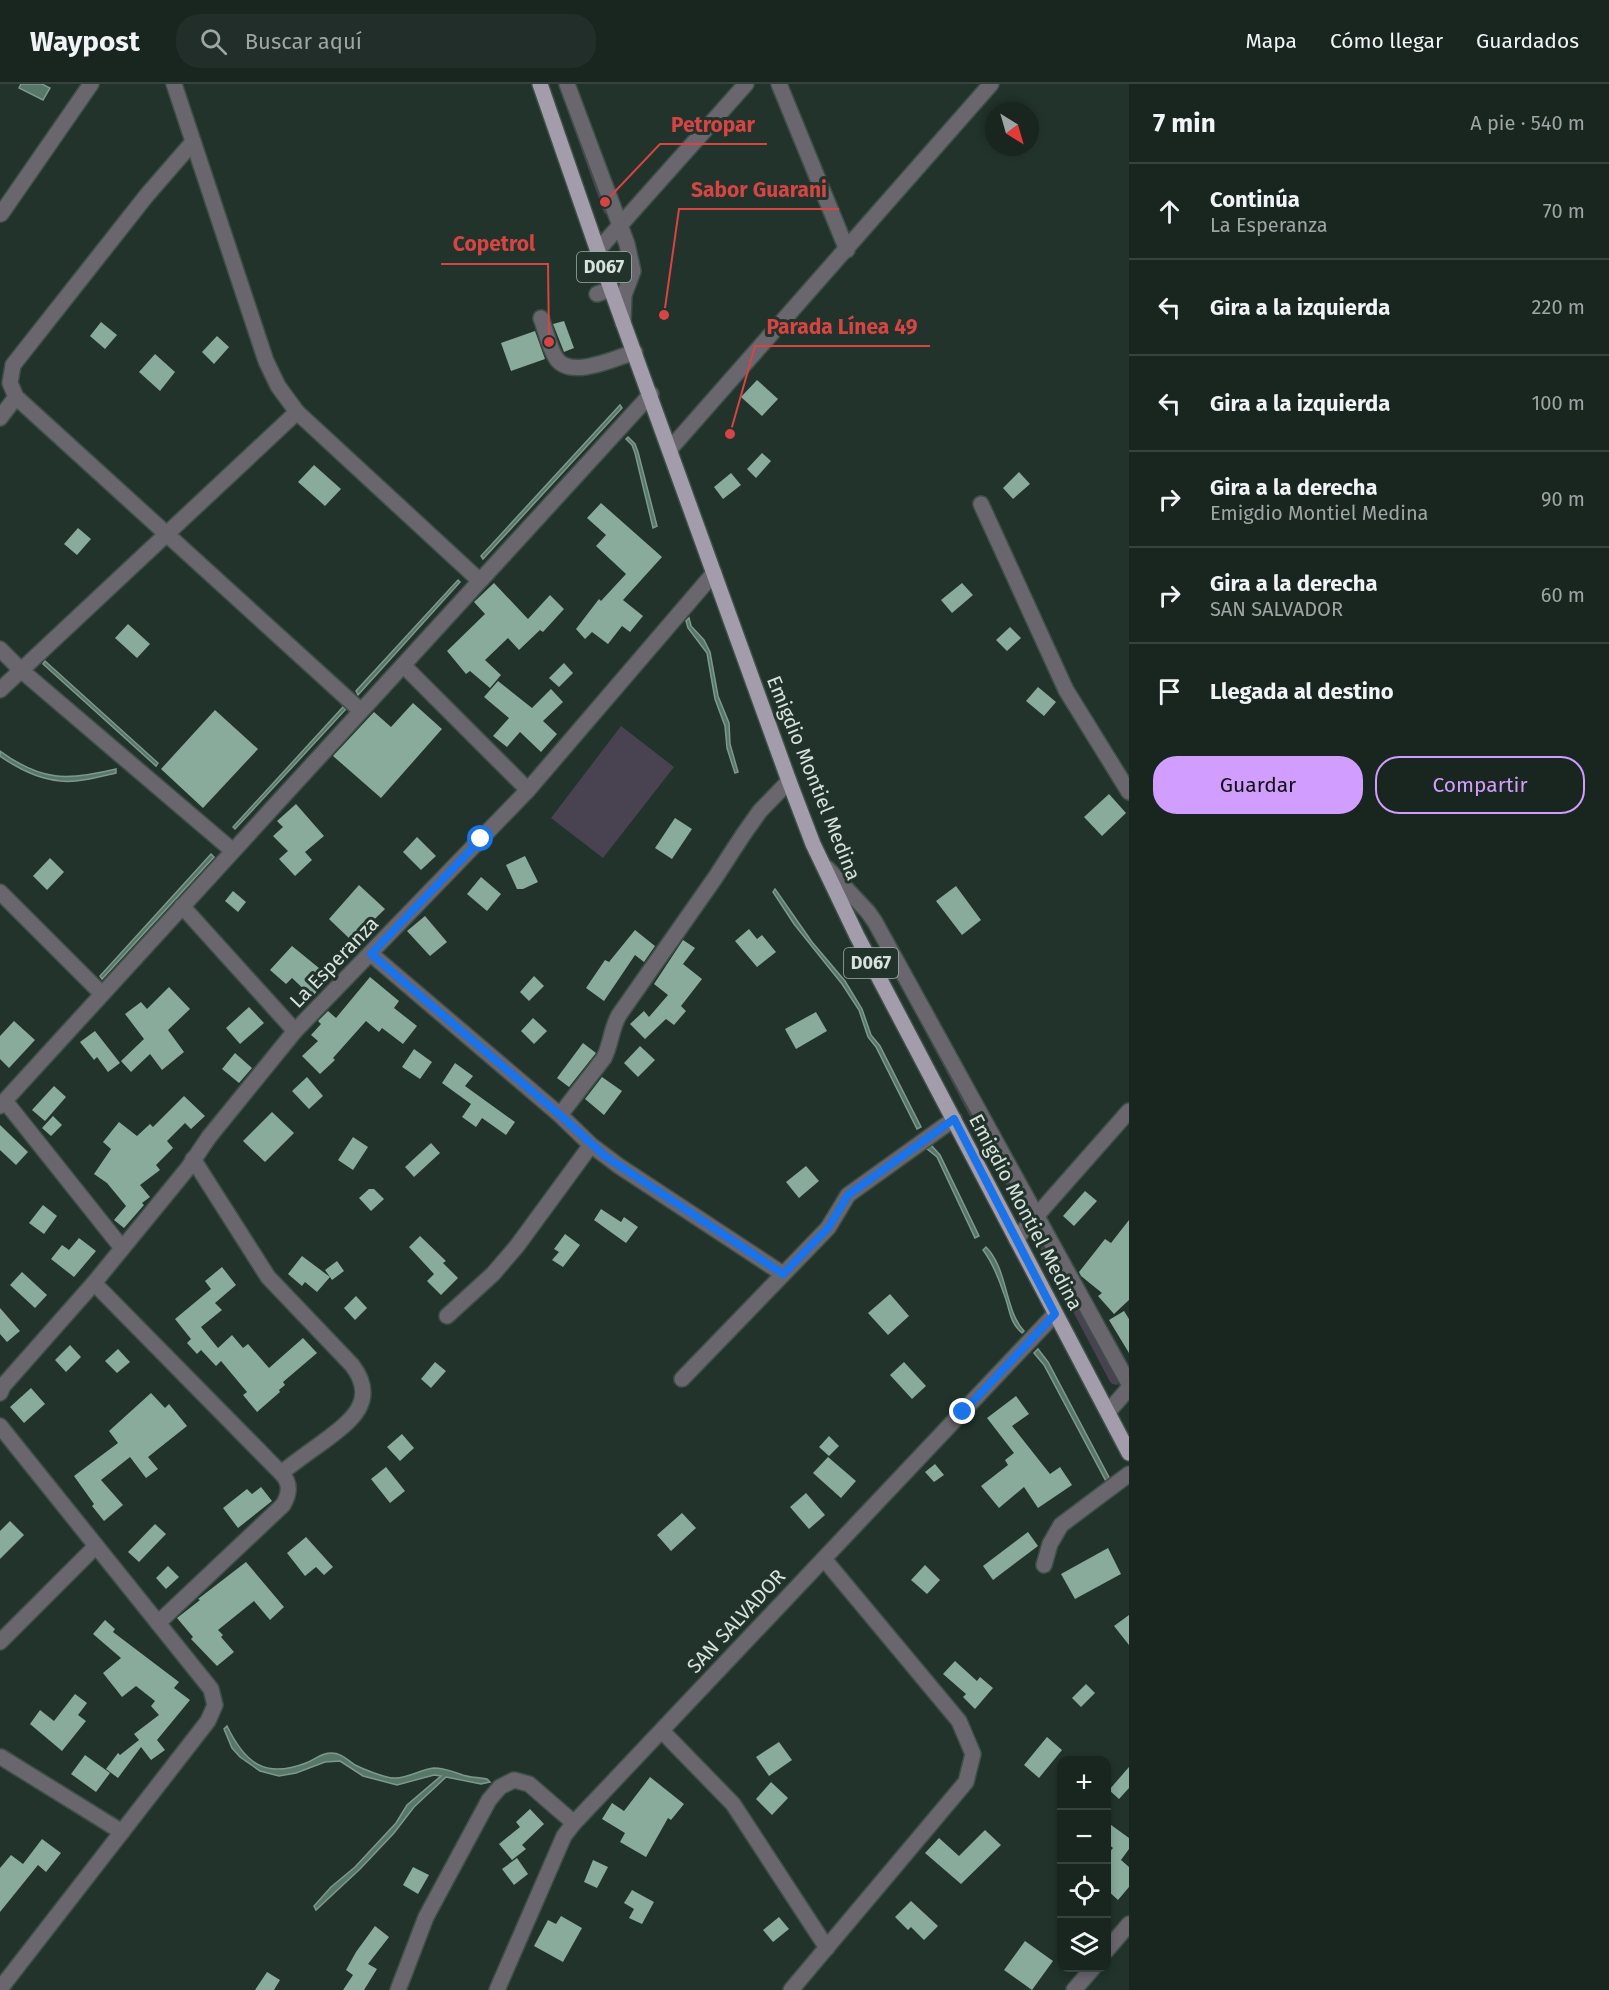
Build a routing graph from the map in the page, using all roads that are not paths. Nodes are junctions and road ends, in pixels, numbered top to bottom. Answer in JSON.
{"nodes":[{"id":1,"x":91,"y":84,"type":"edge"},
{"id":2,"x":174,"y":84,"type":"edge"},
{"id":3,"x":540,"y":84,"type":"edge"},
{"id":4,"x":567,"y":84,"type":"edge"},
{"id":5,"x":746,"y":84,"type":"edge"},
{"id":6,"x":779,"y":84,"type":"edge"},
{"id":7,"x":991,"y":84,"type":"edge"},
{"id":8,"x":194,"y":142,"type":"junction"},
{"id":9,"x":1,"y":214,"type":"edge"},
{"id":10,"x":620,"y":226,"type":"junction"},
{"id":11,"x":598,"y":250,"type":"junction"},
{"id":12,"x":847,"y":250,"type":"junction"},
{"id":13,"x":541,"y":318,"type":"dead end"},
{"id":14,"x":623,"y":323,"type":"junction"},
{"id":15,"x":634,"y":352,"type":"junction"},
{"id":16,"x":651,"y":394,"type":"junction"},
{"id":17,"x":16,"y":397,"type":"junction"},
{"id":18,"x":297,"y":412,"type":"junction"},
{"id":19,"x":0,"y":418,"type":"edge"},
{"id":20,"x":670,"y":449,"type":"junction"},
{"id":21,"x":981,"y":504,"type":"dead end"},
{"id":22,"x":167,"y":535,"type":"junction"},
{"id":23,"x":714,"y":573,"type":"junction"},
{"id":24,"x":480,"y":581,"type":"junction"},
{"id":25,"x":0,"y":649,"type":"edge"},
{"id":26,"x":403,"y":665,"type":"junction"},
{"id":27,"x":22,"y":670,"type":"junction"},
{"id":28,"x":0,"y":690,"type":"edge"},
{"id":29,"x":361,"y":711,"type":"junction"},
{"id":30,"x":789,"y":781,"type":"junction"},
{"id":31,"x":528,"y":790,"type":"junction"},
{"id":32,"x":1129,"y":792,"type":"edge"},
{"id":33,"x":233,"y":851,"type":"junction"},
{"id":34,"x":822,"y":864,"type":"junction"},
{"id":35,"x":0,"y":892,"type":"edge"},
{"id":36,"x":183,"y":906,"type":"junction"},
{"id":37,"x":371,"y":954,"type":"junction"},
{"id":38,"x":102,"y":994,"type":"junction"},
{"id":39,"x":295,"y":1031,"type":"junction"},
{"id":40,"x":2,"y":1103,"type":"edge"},
{"id":41,"x":1129,"y":1112,"type":"edge"},
{"id":42,"x":560,"y":1115,"type":"junction"},
{"id":43,"x":954,"y":1119,"type":"junction"},
{"id":44,"x":591,"y":1145,"type":"junction"},
{"id":45,"x":193,"y":1159,"type":"junction"},
{"id":46,"x":1037,"y":1215,"type":"junction"},
{"id":47,"x":1016,"y":1239,"type":"junction"},
{"id":48,"x":122,"y":1248,"type":"junction"},
{"id":49,"x":783,"y":1274,"type":"junction"},
{"id":50,"x":94,"y":1283,"type":"junction"},
{"id":51,"x":1055,"y":1314,"type":"junction"},
{"id":52,"x":447,"y":1316,"type":"dead end"},
{"id":53,"x":682,"y":1378,"type":"dead end"},
{"id":54,"x":1129,"y":1386,"type":"edge"},
{"id":55,"x":0,"y":1393,"type":"edge"},
{"id":56,"x":1108,"y":1412,"type":"junction"},
{"id":57,"x":0,"y":1426,"type":"edge"},
{"id":58,"x":1129,"y":1453,"type":"edge"},
{"id":59,"x":281,"y":1473,"type":"junction"},
{"id":60,"x":1129,"y":1474,"type":"edge"},
{"id":61,"x":95,"y":1546,"type":"junction"},
{"id":62,"x":824,"y":1559,"type":"junction"},
{"id":63,"x":1044,"y":1565,"type":"dead end"},
{"id":64,"x":158,"y":1623,"type":"junction"},
{"id":65,"x":0,"y":1642,"type":"edge"},
{"id":66,"x":662,"y":1731,"type":"junction"},
{"id":67,"x":1,"y":1756,"type":"edge"},
{"id":68,"x":574,"y":1822,"type":"junction"},
{"id":69,"x":122,"y":1832,"type":"junction"},
{"id":70,"x":1129,"y":1924,"type":"edge"},
{"id":71,"x":1111,"y":1946,"type":"edge"},
{"id":72,"x":827,"y":1948,"type":"junction"},
{"id":73,"x":5,"y":1972,"type":"edge"},
{"id":74,"x":1090,"y":1972,"type":"edge"},
{"id":75,"x":0,"y":1989,"type":"edge"},
{"id":76,"x":398,"y":1990,"type":"edge"},
{"id":77,"x":497,"y":1990,"type":"edge"},
{"id":78,"x":791,"y":1990,"type":"edge"},
{"id":79,"x":1074,"y":1990,"type":"edge"}],
"edges":[{"from":1,"to":9,"type":"street"},
{"from":2,"to":8,"type":"street"},
{"from":3,"to":11,"type":"main road","name":"Emigdio Montiel Medina","number":"D067"},
{"from":4,"to":10,"type":"street"},
{"from":5,"to":10,"type":"street"},
{"from":6,"to":12,"type":"street"},
{"from":7,"to":12,"type":"street"},
{"from":8,"to":17,"type":"street"},
{"from":8,"to":18,"type":"street"},
{"from":10,"to":11,"type":"street"},
{"from":10,"to":14,"type":"street"},
{"from":11,"to":14,"type":"main road","name":"Emigdio Montiel Medina","number":"D067"},
{"from":12,"to":20,"type":"street"},
{"from":13,"to":15,"type":"street"},
{"from":14,"to":15,"type":"main road","name":"Emigdio Montiel Medina","number":"D067"},
{"from":15,"to":16,"type":"main road","name":"Emigdio Montiel Medina","number":"D067"},
{"from":16,"to":20,"type":"main road","name":"Emigdio Montiel Medina","number":"D067"},
{"from":16,"to":24,"type":"street"},
{"from":17,"to":19,"type":"street"},
{"from":17,"to":22,"type":"street"},
{"from":18,"to":22,"type":"street"},
{"from":18,"to":24,"type":"street"},
{"from":20,"to":23,"type":"main road","name":"Emigdio Montiel Medina","number":"D067"},
{"from":21,"to":32,"type":"street"},
{"from":22,"to":27,"type":"street"},
{"from":22,"to":29,"type":"street"},
{"from":23,"to":30,"type":"main road","name":"Emigdio Montiel Medina","number":"D067"},
{"from":23,"to":31,"type":"street","name":"La Esperanza"},
{"from":24,"to":26,"type":"street"},
{"from":25,"to":27,"type":"street"},
{"from":26,"to":29,"type":"street"},
{"from":26,"to":31,"type":"street"},
{"from":27,"to":28,"type":"street"},
{"from":27,"to":33,"type":"street"},
{"from":29,"to":33,"type":"street"},
{"from":30,"to":34,"type":"main road","name":"Emigdio Montiel Medina","number":"D067"},
{"from":30,"to":42,"type":"street"},
{"from":31,"to":37,"type":"street","name":"La Esperanza"},
{"from":33,"to":36,"type":"street"},
{"from":34,"to":43,"type":"main road","name":"Emigdio Montiel Medina","number":"D067"},
{"from":34,"to":46,"type":"street"},
{"from":35,"to":38,"type":"street"},
{"from":36,"to":38,"type":"street"},
{"from":36,"to":39,"type":"street"},
{"from":37,"to":39,"type":"street","name":"La Esperanza"},
{"from":37,"to":42,"type":"street"},
{"from":38,"to":40,"type":"street"},
{"from":39,"to":45,"type":"street","name":"La Esperanza"},
{"from":40,"to":48,"type":"street"},
{"from":41,"to":46,"type":"street"},
{"from":42,"to":44,"type":"street"},
{"from":43,"to":47,"type":"main road","name":"Emigdio Montiel Medina","number":"D067"},
{"from":43,"to":49,"type":"street"},
{"from":44,"to":49,"type":"street"},
{"from":44,"to":52,"type":"street"},
{"from":45,"to":48,"type":"street","name":"La Esperanza"},
{"from":45,"to":59,"type":"street"},
{"from":46,"to":47,"type":"street"},
{"from":46,"to":54,"type":"street"},
{"from":47,"to":51,"type":"main road","name":"Emigdio Montiel Medina","number":"D067"},
{"from":48,"to":50,"type":"street","name":"La Esperanza"},
{"from":49,"to":53,"type":"street"},
{"from":50,"to":55,"type":"street","name":"La Esperanza"},
{"from":50,"to":59,"type":"street"},
{"from":51,"to":56,"type":"main road","name":"Emigdio Montiel Medina","number":"D067"},
{"from":51,"to":62,"type":"street","name":"SAN SALVADOR"},
{"from":54,"to":56,"type":"street"},
{"from":56,"to":58,"type":"main road","name":"Emigdio Montiel Medina","number":"D067"},
{"from":57,"to":61,"type":"street"},
{"from":59,"to":64,"type":"street"},
{"from":60,"to":63,"type":"street"},
{"from":61,"to":64,"type":"street"},
{"from":61,"to":65,"type":"street"},
{"from":62,"to":66,"type":"street","name":"SAN SALVADOR"},
{"from":62,"to":72,"type":"street"},
{"from":64,"to":69,"type":"street"},
{"from":66,"to":68,"type":"street","name":"SAN SALVADOR"},
{"from":66,"to":72,"type":"street"},
{"from":67,"to":69,"type":"street"},
{"from":68,"to":76,"type":"street"},
{"from":68,"to":77,"type":"street","name":"SAN SALVADOR"},
{"from":69,"to":73,"type":"street"},
{"from":70,"to":71,"type":"street"},
{"from":72,"to":78,"type":"street"},
{"from":73,"to":75,"type":"street"},
{"from":74,"to":79,"type":"street"}]}
